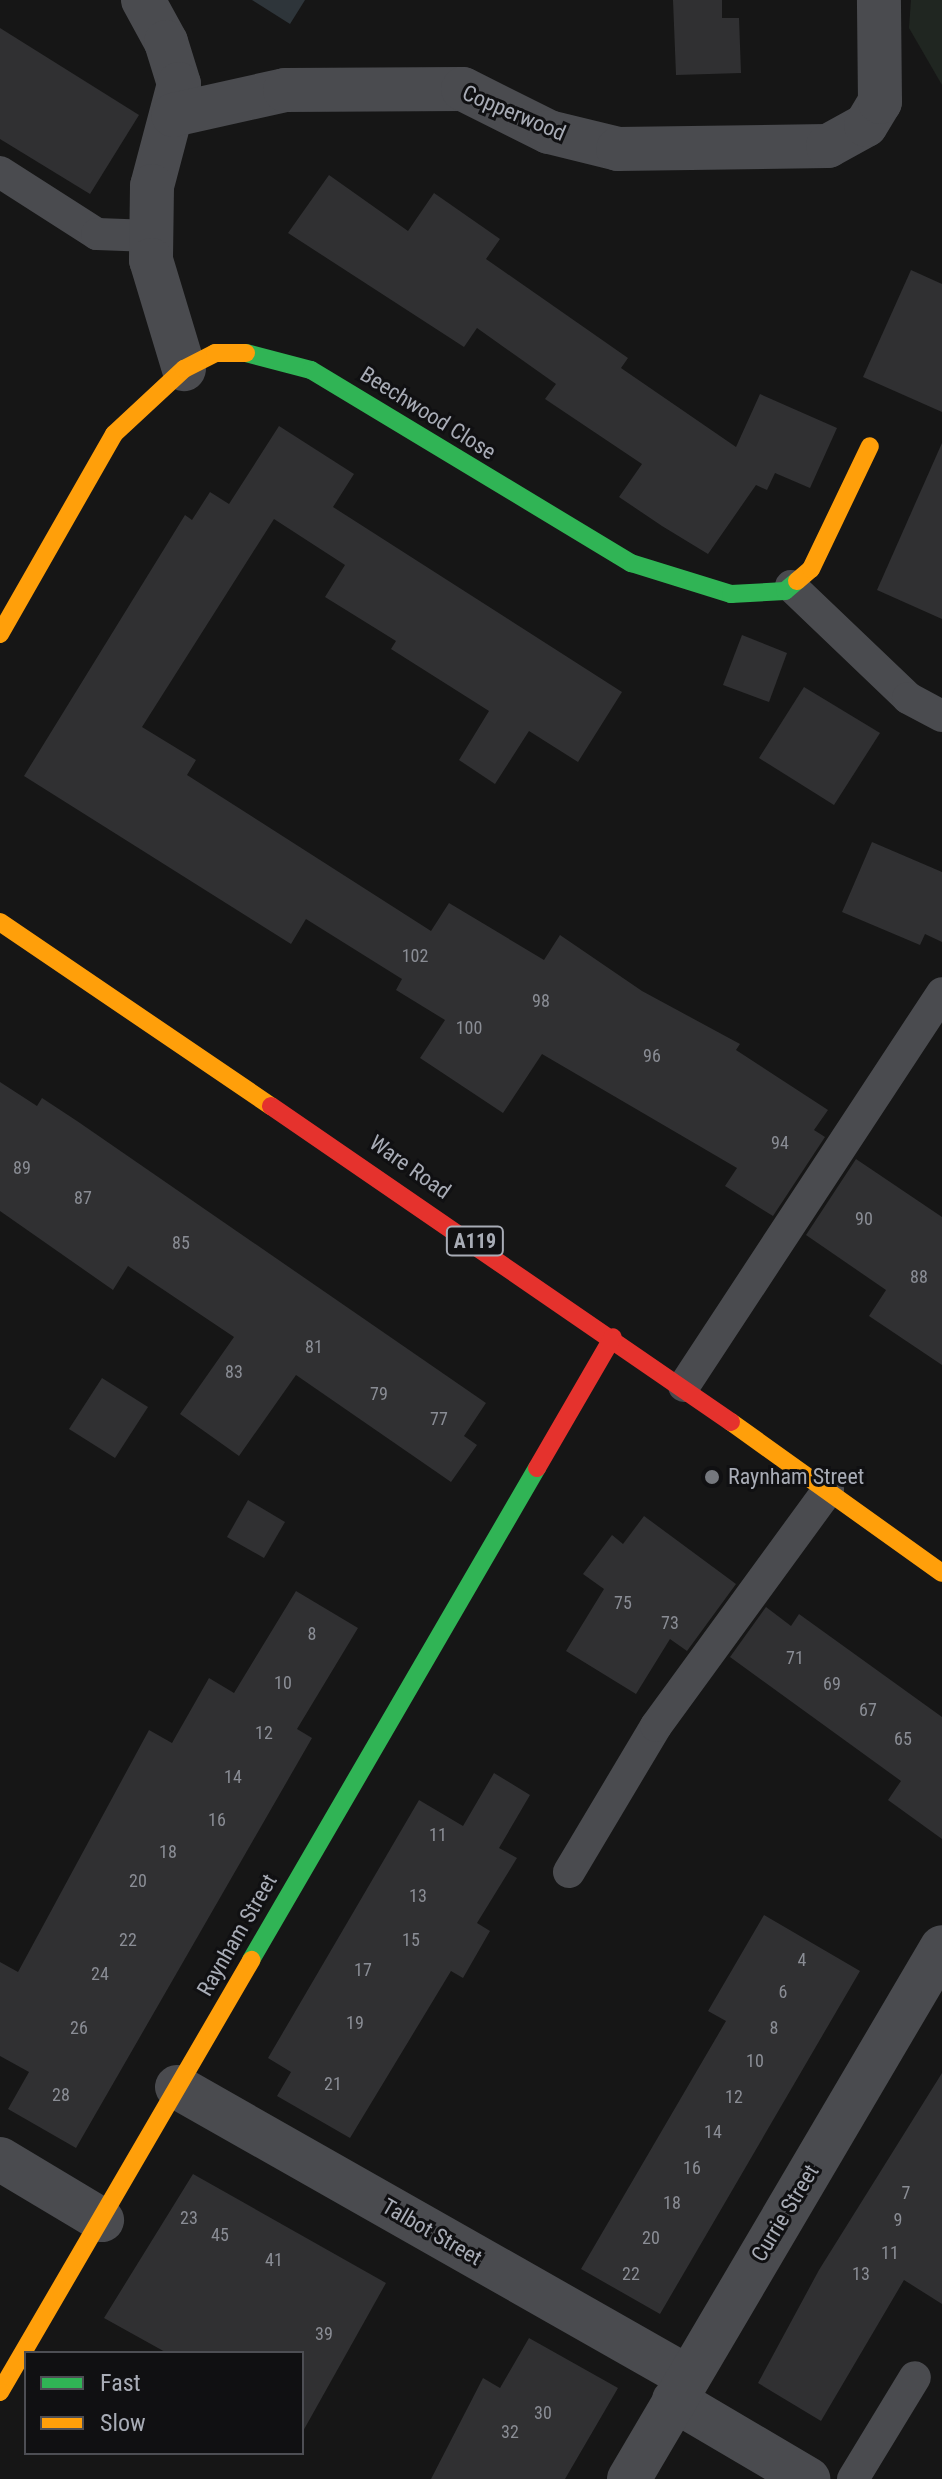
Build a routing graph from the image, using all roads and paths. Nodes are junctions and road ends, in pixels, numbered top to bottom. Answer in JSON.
{"nodes":[{"id":1,"x":143,"y":0,"type":"edge"},
{"id":2,"x":879,"y":0,"type":"edge"},
{"id":3,"x":173,"y":115,"type":"junction"},
{"id":4,"x":0,"y":172,"type":"edge"},
{"id":5,"x":151,"y":236,"type":"junction"},
{"id":6,"x":184,"y":369,"type":"junction"},
{"id":7,"x":870,"y":446,"type":"dead end"},
{"id":8,"x":791,"y":586,"type":"junction"},
{"id":9,"x":0,"y":634,"type":"edge"},
{"id":10,"x":942,"y":716,"type":"edge"},
{"id":11,"x":0,"y":922,"type":"edge"},
{"id":12,"x":942,"y":993,"type":"edge"},
{"id":13,"x":613,"y":1337,"type":"junction"},
{"id":14,"x":684,"y":1386,"type":"junction"},
{"id":15,"x":828,"y":1490,"type":"junction"},
{"id":16,"x":942,"y":1573,"type":"edge"},
{"id":17,"x":569,"y":1872,"type":"dead end"},
{"id":18,"x":942,"y":1947,"type":"edge"},
{"id":19,"x":177,"y":2087,"type":"junction"},
{"id":20,"x":0,"y":2159,"type":"edge"},
{"id":21,"x":102,"y":2220,"type":"junction"},
{"id":22,"x":24,"y":2351,"type":"edge"},
{"id":23,"x":24,"y":2352,"type":"edge"},
{"id":24,"x":915,"y":2377,"type":"dead end"},
{"id":25,"x":681,"y":2388,"type":"junction"},
{"id":26,"x":0,"y":2392,"type":"edge"},
{"id":27,"x":629,"y":2479,"type":"edge"},
{"id":28,"x":808,"y":2479,"type":"edge"},
{"id":29,"x":853,"y":2479,"type":"edge"}],
"edges":[{"from":1,"to":3,"type":"street"},
{"from":2,"to":3,"type":"street","name":"Copperwood"},
{"from":3,"to":5,"type":"street"},
{"from":4,"to":5,"type":"lane"},
{"from":5,"to":6,"type":"street"},
{"from":6,"to":8,"type":"street","name":"Beechwood Close"},
{"from":6,"to":9,"type":"street","name":"Beechwood Close"},
{"from":7,"to":8,"type":"street"},
{"from":8,"to":10,"type":"lane"},
{"from":11,"to":13,"type":"street","name":"Ware Road","number":"A119"},
{"from":12,"to":14,"type":"lane"},
{"from":13,"to":14,"type":"street","name":"Ware Road","number":"A119"},
{"from":13,"to":19,"type":"street","name":"Raynham Street"},
{"from":14,"to":15,"type":"street","name":"Ware Road","number":"A119"},
{"from":15,"to":16,"type":"street","name":"Ware Road","number":"A119"},
{"from":15,"to":17,"type":"lane"},
{"from":18,"to":25,"type":"street","name":"Currie Street"},
{"from":19,"to":21,"type":"street","name":"Raynham Street"},
{"from":19,"to":25,"type":"street","name":"Talbot Street"},
{"from":20,"to":21,"type":"street"},
{"from":21,"to":22,"type":"street","name":"Raynham Street"},
{"from":23,"to":26,"type":"street","name":"Raynham Street"},
{"from":24,"to":29,"type":"lane"},
{"from":25,"to":27,"type":"street","name":"Currie Street"},
{"from":25,"to":28,"type":"street","name":"Talbot Street"}]}
